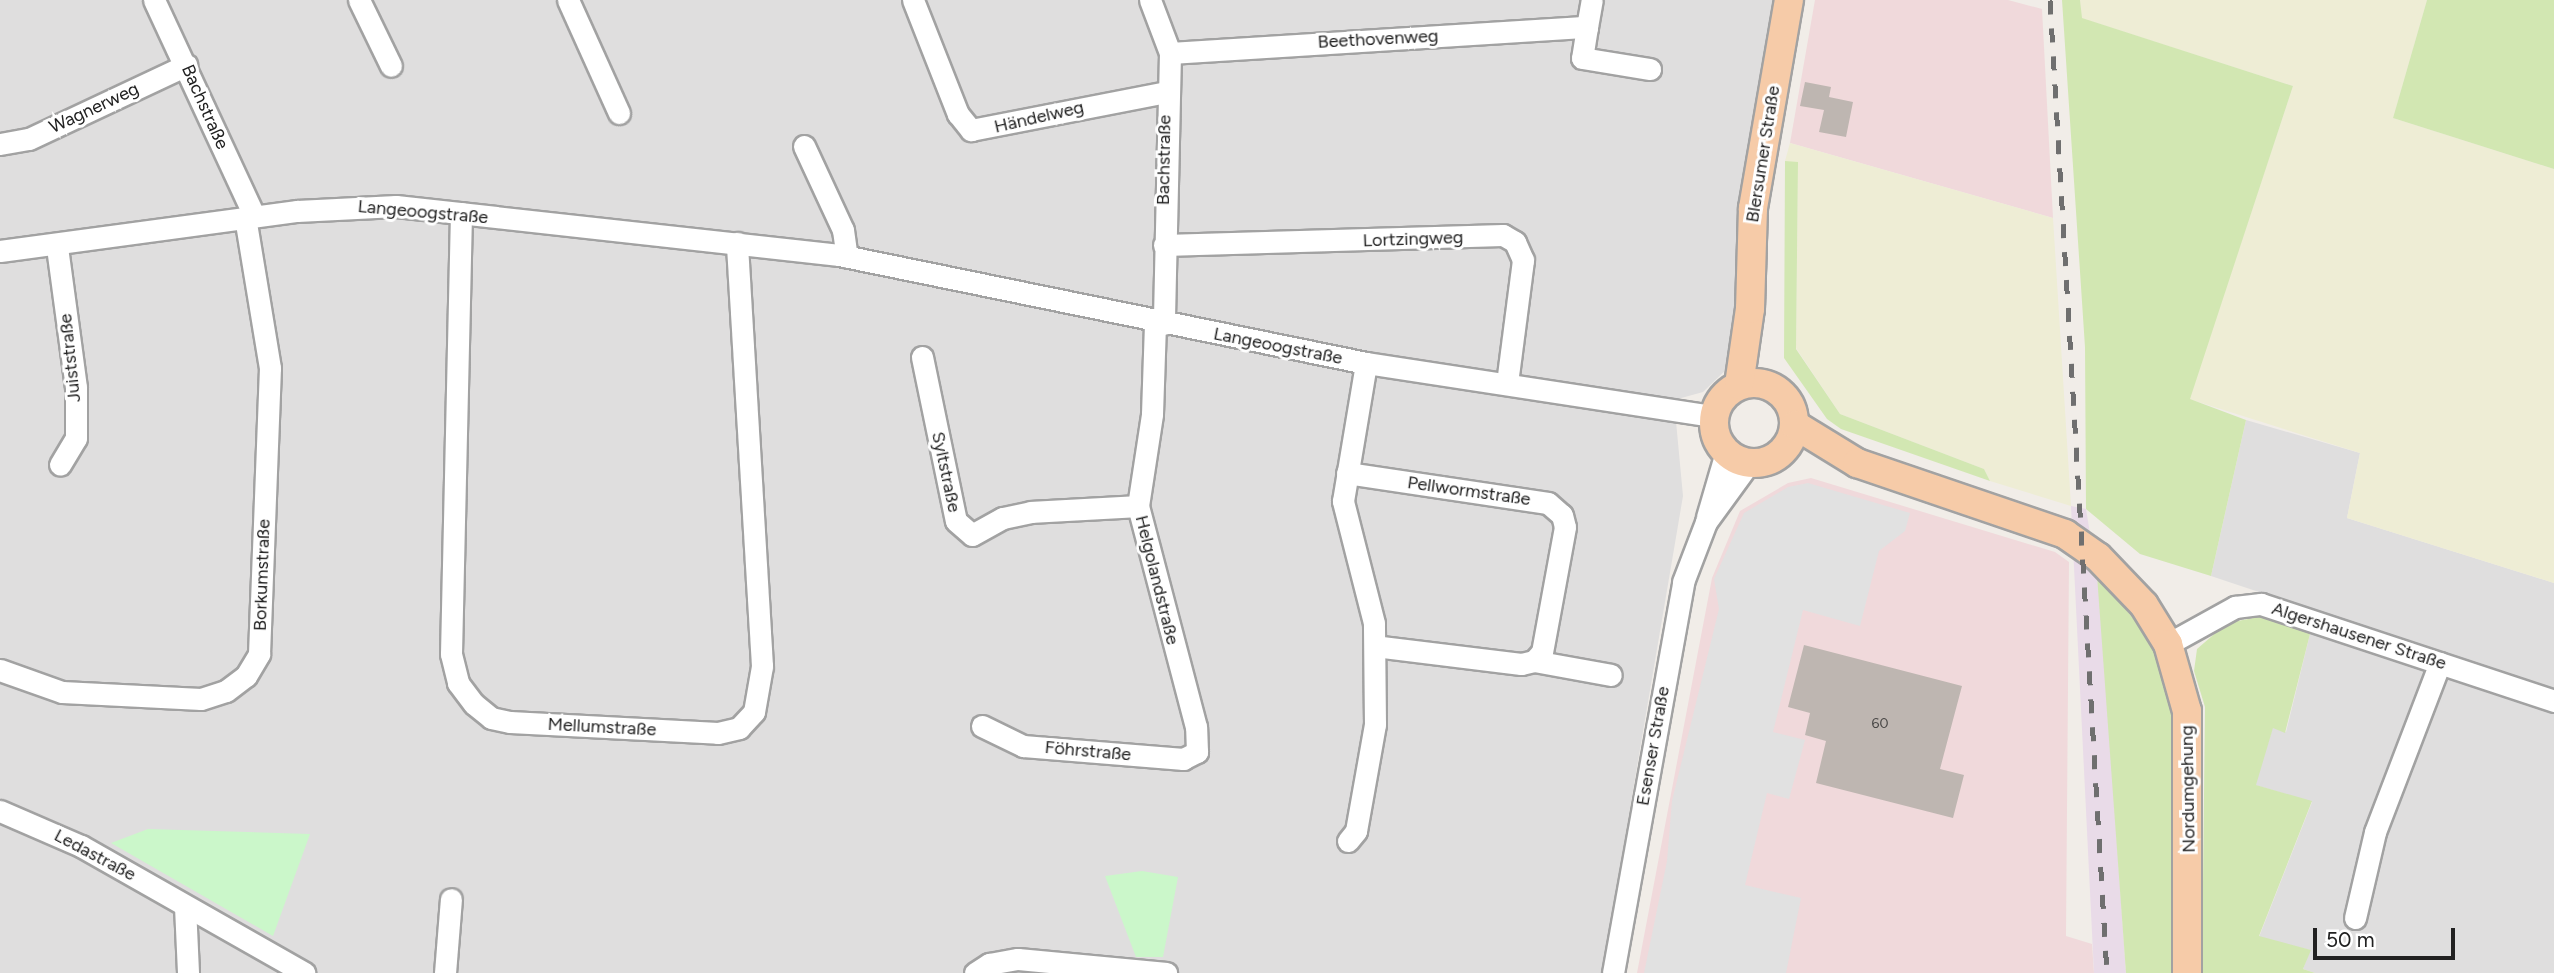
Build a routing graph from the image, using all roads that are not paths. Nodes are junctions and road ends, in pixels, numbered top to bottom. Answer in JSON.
{"nodes":[{"id":1,"x":155,"y":0,"type":"edge"},
{"id":2,"x":359,"y":0,"type":"edge"},
{"id":3,"x":568,"y":0,"type":"edge"},
{"id":4,"x":913,"y":0,"type":"edge"},
{"id":5,"x":1150,"y":0,"type":"edge"},
{"id":6,"x":1592,"y":0,"type":"edge"},
{"id":7,"x":1789,"y":0,"type":"edge"},
{"id":8,"x":1587,"y":27,"type":"junction"},
{"id":9,"x":1170,"y":52,"type":"junction"},
{"id":10,"x":186,"y":65,"type":"junction"},
{"id":11,"x":391,"y":66,"type":"dead end"},
{"id":12,"x":1650,"y":69,"type":"dead end"},
{"id":13,"x":1166,"y":92,"type":"junction"},
{"id":14,"x":619,"y":113,"type":"dead end"},
{"id":15,"x":0,"y":144,"type":"edge"},
{"id":16,"x":804,"y":146,"type":"dead end"},
{"id":17,"x":461,"y":214,"type":"junction"},
{"id":18,"x":250,"y":216,"type":"junction"},
{"id":19,"x":737,"y":243,"type":"junction"},
{"id":20,"x":1164,"y":244,"type":"junction"},
{"id":21,"x":57,"y":247,"type":"junction"},
{"id":22,"x":0,"y":251,"type":"edge"},
{"id":23,"x":846,"y":257,"type":"junction"},
{"id":24,"x":1160,"y":323,"type":"junction"},
{"id":25,"x":922,"y":357,"type":"dead end"},
{"id":26,"x":1366,"y":363,"type":"junction"},
{"id":27,"x":1507,"y":383,"type":"junction"},
{"id":28,"x":1753,"y":384,"type":"junction"},
{"id":29,"x":1714,"y":416,"type":"junction"},
{"id":30,"x":1790,"y":437,"type":"junction"},
{"id":31,"x":1737,"y":458,"type":"junction"},
{"id":32,"x":60,"y":465,"type":"dead end"},
{"id":33,"x":1347,"y":473,"type":"junction"},
{"id":34,"x":1139,"y":506,"type":"junction"},
{"id":35,"x":2168,"y":644,"type":"junction"},
{"id":36,"x":1375,"y":646,"type":"junction"},
{"id":37,"x":1534,"y":661,"type":"junction"},
{"id":38,"x":2440,"y":663,"type":"junction"},
{"id":39,"x":0,"y":670,"type":"edge"},
{"id":40,"x":1611,"y":675,"type":"dead end"},
{"id":41,"x":2554,"y":701,"type":"edge"},
{"id":42,"x":982,"y":726,"type":"dead end"},
{"id":43,"x":1197,"y":752,"type":"joint"},
{"id":44,"x":1,"y":813,"type":"edge"},
{"id":45,"x":1348,"y":841,"type":"dead end"},
{"id":46,"x":452,"y":899,"type":"dead end"},
{"id":47,"x":185,"y":906,"type":"junction"},
{"id":48,"x":2355,"y":918,"type":"dead end"},
{"id":49,"x":1166,"y":972,"type":"edge"},
{"id":50,"x":188,"y":973,"type":"edge"},
{"id":51,"x":304,"y":973,"type":"edge"},
{"id":52,"x":444,"y":973,"type":"edge"},
{"id":53,"x":975,"y":973,"type":"edge"},
{"id":54,"x":1613,"y":973,"type":"edge"},
{"id":55,"x":2187,"y":973,"type":"edge"}],
"edges":[{"from":1,"to":10,"type":"street","name":"Bachstraße"},
{"from":2,"to":11,"type":"street"},
{"from":3,"to":14,"type":"street"},
{"from":4,"to":13,"type":"street","name":"Händelweg"},
{"from":5,"to":9,"type":"street","name":"Bachstraße"},
{"from":6,"to":8,"type":"street"},
{"from":7,"to":28,"type":"main road","name":"Blersumer Straße"},
{"from":8,"to":9,"type":"street","name":"Beethovenweg"},
{"from":8,"to":12,"type":"street"},
{"from":9,"to":13,"type":"street","name":"Bachstraße"},
{"from":10,"to":15,"type":"street","name":"Wagnerweg"},
{"from":10,"to":18,"type":"street","name":"Bachstraße"},
{"from":13,"to":20,"type":"street","name":"Bachstraße"},
{"from":16,"to":23,"type":"street"},
{"from":17,"to":18,"type":"street","name":"Langeoogstraße"},
{"from":17,"to":19,"type":"street","name":"Langeoogstraße"},
{"from":17,"to":19,"type":"street","name":"Mellumstraße"},
{"from":18,"to":21,"type":"street","name":"Langeoogstraße"},
{"from":18,"to":39,"type":"street","name":"Borkumstraße"},
{"from":19,"to":23,"type":"street","name":"Langeoogstraße"},
{"from":20,"to":24,"type":"street","name":"Bachstraße"},
{"from":20,"to":27,"type":"street","name":"Lortzingweg"},
{"from":21,"to":22,"type":"street","name":"Langeoogstraße"},
{"from":21,"to":32,"type":"street","name":"Juiststraße"},
{"from":23,"to":24,"type":"street","name":"Langeoogstraße"},
{"from":24,"to":26,"type":"street","name":"Langeoogstraße"},
{"from":24,"to":34,"type":"street","name":"Helgolandstraße"},
{"from":25,"to":34,"type":"street","name":"Syltstraße"},
{"from":26,"to":27,"type":"street","name":"Langeoogstraße"},
{"from":26,"to":33,"type":"street"},
{"from":27,"to":29,"type":"street","name":"Langeoogstraße"},
{"from":28,"to":29,"type":"main road"},
{"from":28,"to":30,"type":"main road"},
{"from":29,"to":31,"type":"main road"},
{"from":30,"to":31,"type":"main road"},
{"from":30,"to":35,"type":"main road","name":"Nordumgehung"},
{"from":31,"to":54,"type":"street","name":"Esenser Straße"},
{"from":33,"to":36,"type":"street"},
{"from":33,"to":37,"type":"street","name":"Pellwormstraße"},
{"from":34,"to":43,"type":"street","name":"Helgolandstraße"},
{"from":35,"to":38,"type":"street","name":"Algershausener Straße"},
{"from":35,"to":55,"type":"main road","name":"Nordumgehung"},
{"from":36,"to":37,"type":"street"},
{"from":36,"to":45,"type":"street"},
{"from":37,"to":40,"type":"street"},
{"from":38,"to":41,"type":"street","name":"Algershausener Straße"},
{"from":38,"to":48,"type":"street"},
{"from":42,"to":43,"type":"street","name":"Föhrstraße"},
{"from":44,"to":47,"type":"street","name":"Ledastraße"},
{"from":46,"to":52,"type":"street"},
{"from":47,"to":50,"type":"street"},
{"from":47,"to":51,"type":"street","name":"Ledastraße"},
{"from":49,"to":53,"type":"street"}]}
